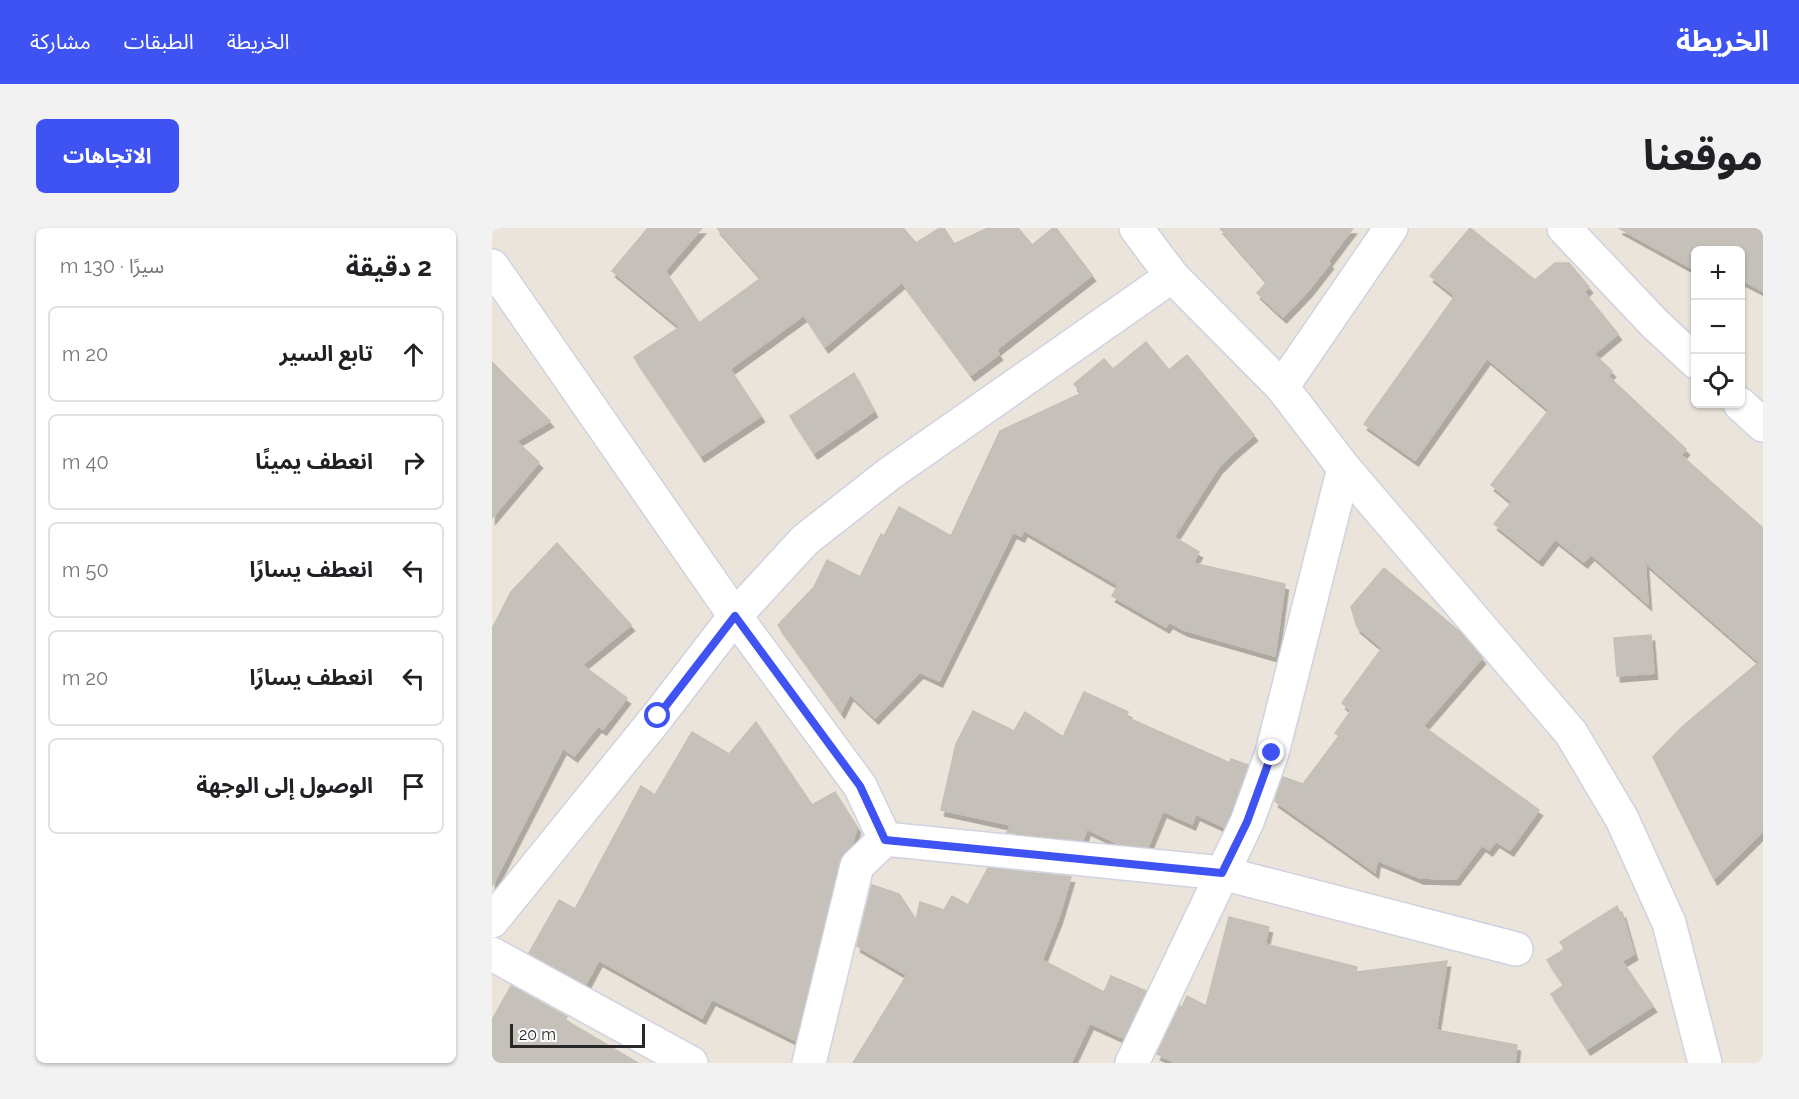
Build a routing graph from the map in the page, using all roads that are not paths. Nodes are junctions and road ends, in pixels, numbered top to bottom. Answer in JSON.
{"nodes":[{"id":1,"x":1136,"y":228,"type":"edge"},
{"id":2,"x":1391,"y":228,"type":"edge"},
{"id":3,"x":1564,"y":228,"type":"edge"},
{"id":4,"x":492,"y":266,"type":"edge"},
{"id":5,"x":1172,"y":276,"type":"junction"},
{"id":6,"x":1691,"y":358,"type":"edge"},
{"id":7,"x":1282,"y":387,"type":"junction"},
{"id":8,"x":1744,"y":408,"type":"edge"},
{"id":9,"x":1763,"y":425,"type":"edge"},
{"id":10,"x":1344,"y":468,"type":"junction"},
{"id":11,"x":735,"y":616,"type":"junction"},
{"id":12,"x":885,"y":840,"type":"junction"},
{"id":13,"x":1222,"y":873,"type":"junction"},
{"id":14,"x":492,"y":921,"type":"edge"},
{"id":15,"x":1516,"y":949,"type":"dead end"},
{"id":16,"x":492,"y":954,"type":"edge"},
{"id":17,"x":691,"y":1063,"type":"edge"},
{"id":18,"x":809,"y":1063,"type":"edge"},
{"id":19,"x":1132,"y":1063,"type":"edge"},
{"id":20,"x":1705,"y":1063,"type":"edge"}],
"edges":[{"from":1,"to":5,"type":"street"},
{"from":2,"to":7,"type":"street"},
{"from":3,"to":6,"type":"street"},
{"from":4,"to":11,"type":"street"},
{"from":5,"to":7,"type":"street"},
{"from":5,"to":11,"type":"street"},
{"from":7,"to":10,"type":"street"},
{"from":8,"to":9,"type":"street"},
{"from":10,"to":13,"type":"street"},
{"from":10,"to":20,"type":"street"},
{"from":11,"to":12,"type":"street"},
{"from":11,"to":14,"type":"street"},
{"from":12,"to":13,"type":"street"},
{"from":12,"to":18,"type":"street"},
{"from":13,"to":15,"type":"street"},
{"from":13,"to":19,"type":"street"},
{"from":16,"to":17,"type":"street"}]}
